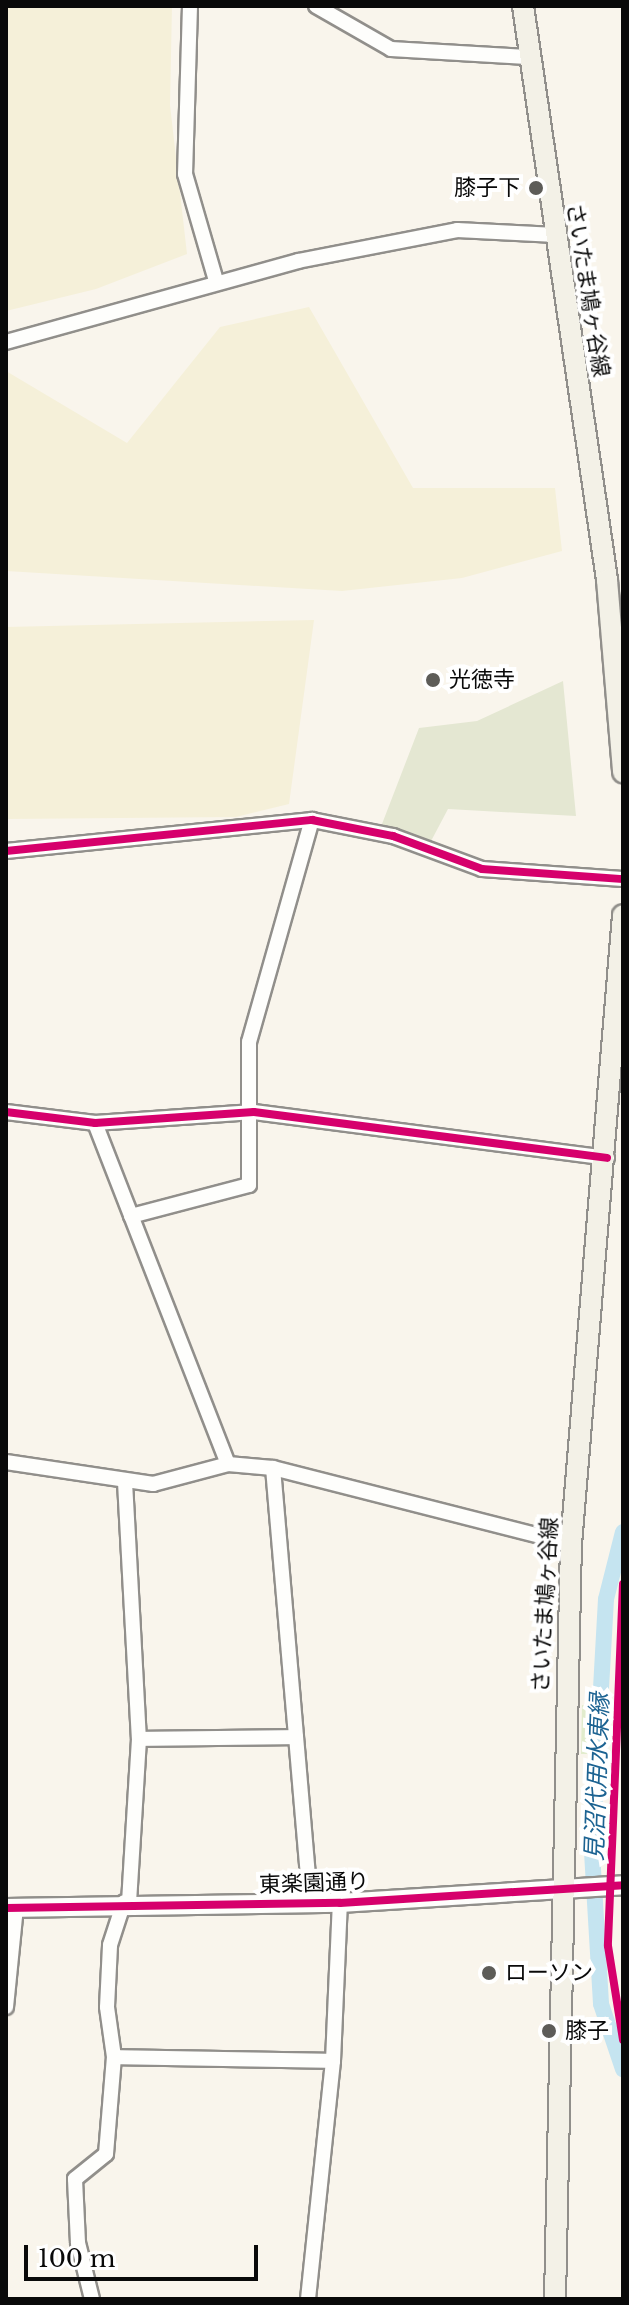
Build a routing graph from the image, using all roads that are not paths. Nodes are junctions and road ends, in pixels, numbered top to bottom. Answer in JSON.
{"nodes":[{"id":1,"x":190,"y":6,"type":"edge"},
{"id":2,"x":316,"y":6,"type":"edge"},
{"id":3,"x":523,"y":6,"type":"edge"},
{"id":4,"x":527,"y":57,"type":"junction"},
{"id":5,"x":556,"y":235,"type":"junction"},
{"id":6,"x":216,"y":281,"type":"junction"},
{"id":7,"x":6,"y":342,"type":"edge"},
{"id":8,"x":623,"y":772,"type":"edge"},
{"id":9,"x":312,"y":820,"type":"junction"},
{"id":10,"x":6,"y":851,"type":"edge"},
{"id":11,"x":623,"y":879,"type":"edge"},
{"id":12,"x":623,"y":915,"type":"edge"},
{"id":13,"x":6,"y":1112,"type":"edge"},
{"id":14,"x":254,"y":1112,"type":"junction"},
{"id":15,"x":95,"y":1123,"type":"junction"},
{"id":16,"x":607,"y":1158,"type":"junction"},
{"id":17,"x":131,"y":1216,"type":"junction"},
{"id":18,"x":6,"y":1462,"type":"edge"},
{"id":19,"x":228,"y":1464,"type":"junction"},
{"id":20,"x":273,"y":1468,"type":"junction"},
{"id":21,"x":125,"y":1482,"type":"junction"},
{"id":22,"x":571,"y":1544,"type":"junction"},
{"id":23,"x":296,"y":1737,"type":"junction"},
{"id":24,"x":139,"y":1739,"type":"junction"},
{"id":25,"x":615,"y":1885,"type":"edge"},
{"id":26,"x":567,"y":1888,"type":"junction"},
{"id":27,"x":126,"y":1902,"type":"junction"},
{"id":28,"x":340,"y":1903,"type":"junction"},
{"id":29,"x":310,"y":1904,"type":"junction"},
{"id":30,"x":11,"y":1907,"type":"edge"},
{"id":31,"x":6,"y":2007,"type":"edge"},
{"id":32,"x":114,"y":2057,"type":"junction"},
{"id":33,"x":333,"y":2061,"type":"junction"},
{"id":34,"x":92,"y":2299,"type":"edge"},
{"id":35,"x":308,"y":2299,"type":"edge"},
{"id":36,"x":555,"y":2299,"type":"edge"}],
"edges":[{"from":1,"to":6,"type":"street"},
{"from":2,"to":4,"type":"street"},
{"from":3,"to":4,"type":"main road","name":"さいたま鳩ヶ谷線"},
{"from":4,"to":5,"type":"main road","name":"さいたま鳩ヶ谷線"},
{"from":5,"to":6,"type":"street"},
{"from":5,"to":8,"type":"main road","name":"さいたま鳩ヶ谷線"},
{"from":6,"to":7,"type":"street"},
{"from":9,"to":10,"type":"street"},
{"from":9,"to":11,"type":"street"},
{"from":9,"to":14,"type":"street"},
{"from":12,"to":16,"type":"main road","name":"さいたま鳩ヶ谷線"},
{"from":13,"to":15,"type":"street"},
{"from":14,"to":15,"type":"street"},
{"from":14,"to":16,"type":"street"},
{"from":14,"to":17,"type":"street"},
{"from":15,"to":17,"type":"street"},
{"from":16,"to":22,"type":"main road","name":"さいたま鳩ヶ谷線"},
{"from":17,"to":19,"type":"street"},
{"from":18,"to":21,"type":"street"},
{"from":19,"to":20,"type":"street"},
{"from":19,"to":21,"type":"street"},
{"from":20,"to":22,"type":"street"},
{"from":20,"to":23,"type":"street"},
{"from":21,"to":24,"type":"street"},
{"from":22,"to":26,"type":"main road","name":"さいたま鳩ヶ谷線"},
{"from":23,"to":24,"type":"street"},
{"from":23,"to":29,"type":"street"},
{"from":24,"to":27,"type":"street"},
{"from":25,"to":26,"type":"street","name":"東楽園通り"},
{"from":26,"to":28,"type":"street","name":"東楽園通り"},
{"from":26,"to":36,"type":"main road","name":"さいたま鳩ヶ谷線"},
{"from":27,"to":29,"type":"street","name":"東楽園通り"},
{"from":27,"to":30,"type":"street","name":"東楽園通り"},
{"from":27,"to":32,"type":"street"},
{"from":28,"to":29,"type":"street","name":"東楽園通り"},
{"from":28,"to":33,"type":"street"},
{"from":30,"to":31,"type":"street"},
{"from":32,"to":33,"type":"street"},
{"from":32,"to":34,"type":"street"},
{"from":33,"to":35,"type":"street"}]}
